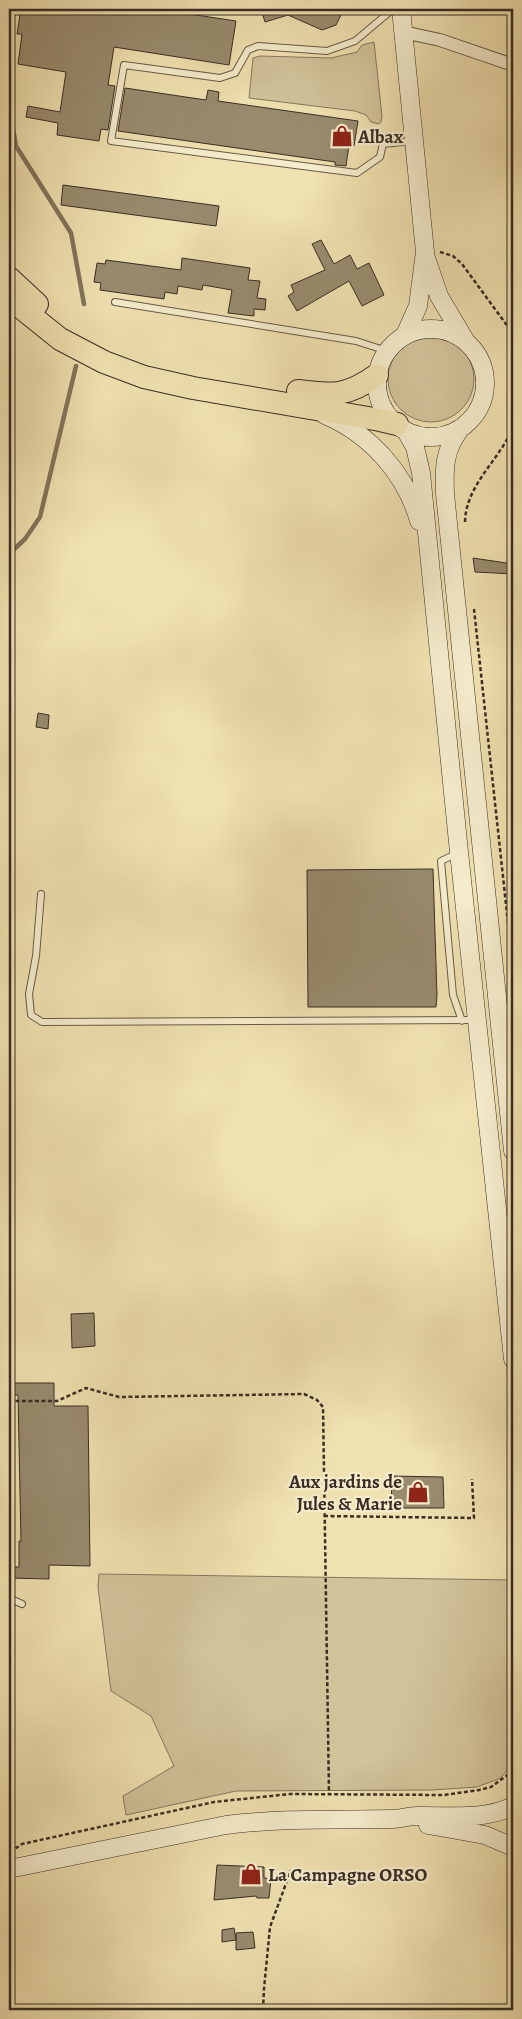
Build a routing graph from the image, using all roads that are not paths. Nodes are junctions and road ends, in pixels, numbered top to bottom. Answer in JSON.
{"nodes":[{"id":1,"x":393,"y":9,"type":"edge"},
{"id":2,"x":401,"y":9,"type":"edge"},
{"id":3,"x":403,"y":32,"type":"junction"},
{"id":4,"x":513,"y":65,"type":"edge"},
{"id":5,"x":415,"y":141,"type":"junction"},
{"id":6,"x":425,"y":252,"type":"junction"},
{"id":7,"x":9,"y":278,"type":"edge"},
{"id":8,"x":9,"y":298,"type":"edge"},
{"id":9,"x":115,"y":302,"type":"dead end"},
{"id":10,"x":405,"y":335,"type":"junction"},
{"id":11,"x":464,"y":340,"type":"junction"},
{"id":12,"x":387,"y":351,"type":"junction"},
{"id":13,"x":378,"y":375,"type":"junction"},
{"id":14,"x":304,"y":406,"type":"junction"},
{"id":15,"x":402,"y":428,"type":"junction"},
{"id":16,"x":460,"y":428,"type":"junction"},
{"id":17,"x":428,"y":554,"type":"junction"},
{"id":18,"x":41,"y":894,"type":"dead end"},
{"id":19,"x":470,"y":1020,"type":"junction"},
{"id":20,"x":513,"y":1151,"type":"edge"},
{"id":21,"x":513,"y":1359,"type":"edge"},
{"id":22,"x":9,"y":1598,"type":"edge"},
{"id":23,"x":22,"y":1604,"type":"dead end"},
{"id":24,"x":513,"y":1806,"type":"edge"},
{"id":25,"x":396,"y":1819,"type":"junction"},
{"id":26,"x":513,"y":1847,"type":"edge"},
{"id":27,"x":9,"y":1869,"type":"edge"}],
"edges":[{"from":1,"to":5,"type":"lane"},
{"from":2,"to":3,"type":"main road"},
{"from":3,"to":4,"type":"street"},
{"from":3,"to":5,"type":"main road"},
{"from":5,"to":6,"type":"main road"},
{"from":6,"to":10,"type":"main road"},
{"from":6,"to":11,"type":"main road"},
{"from":7,"to":13,"type":"highway"},
{"from":8,"to":14,"type":"highway"},
{"from":9,"to":12,"type":"lane"},
{"from":10,"to":11,"type":"main road"},
{"from":10,"to":12,"type":"main road"},
{"from":11,"to":16,"type":"main road"},
{"from":12,"to":13,"type":"main road"},
{"from":13,"to":15,"type":"main road"},
{"from":14,"to":15,"type":"highway"},
{"from":14,"to":17,"type":"main road"},
{"from":15,"to":16,"type":"main road"},
{"from":15,"to":17,"type":"main road"},
{"from":16,"to":20,"type":"main road"},
{"from":17,"to":19,"type":"main road"},
{"from":18,"to":19,"type":"lane"},
{"from":19,"to":21,"type":"main road"},
{"from":22,"to":23,"type":"lane"},
{"from":24,"to":25,"type":"main road"},
{"from":25,"to":26,"type":"main road"},
{"from":25,"to":27,"type":"main road"}]}
